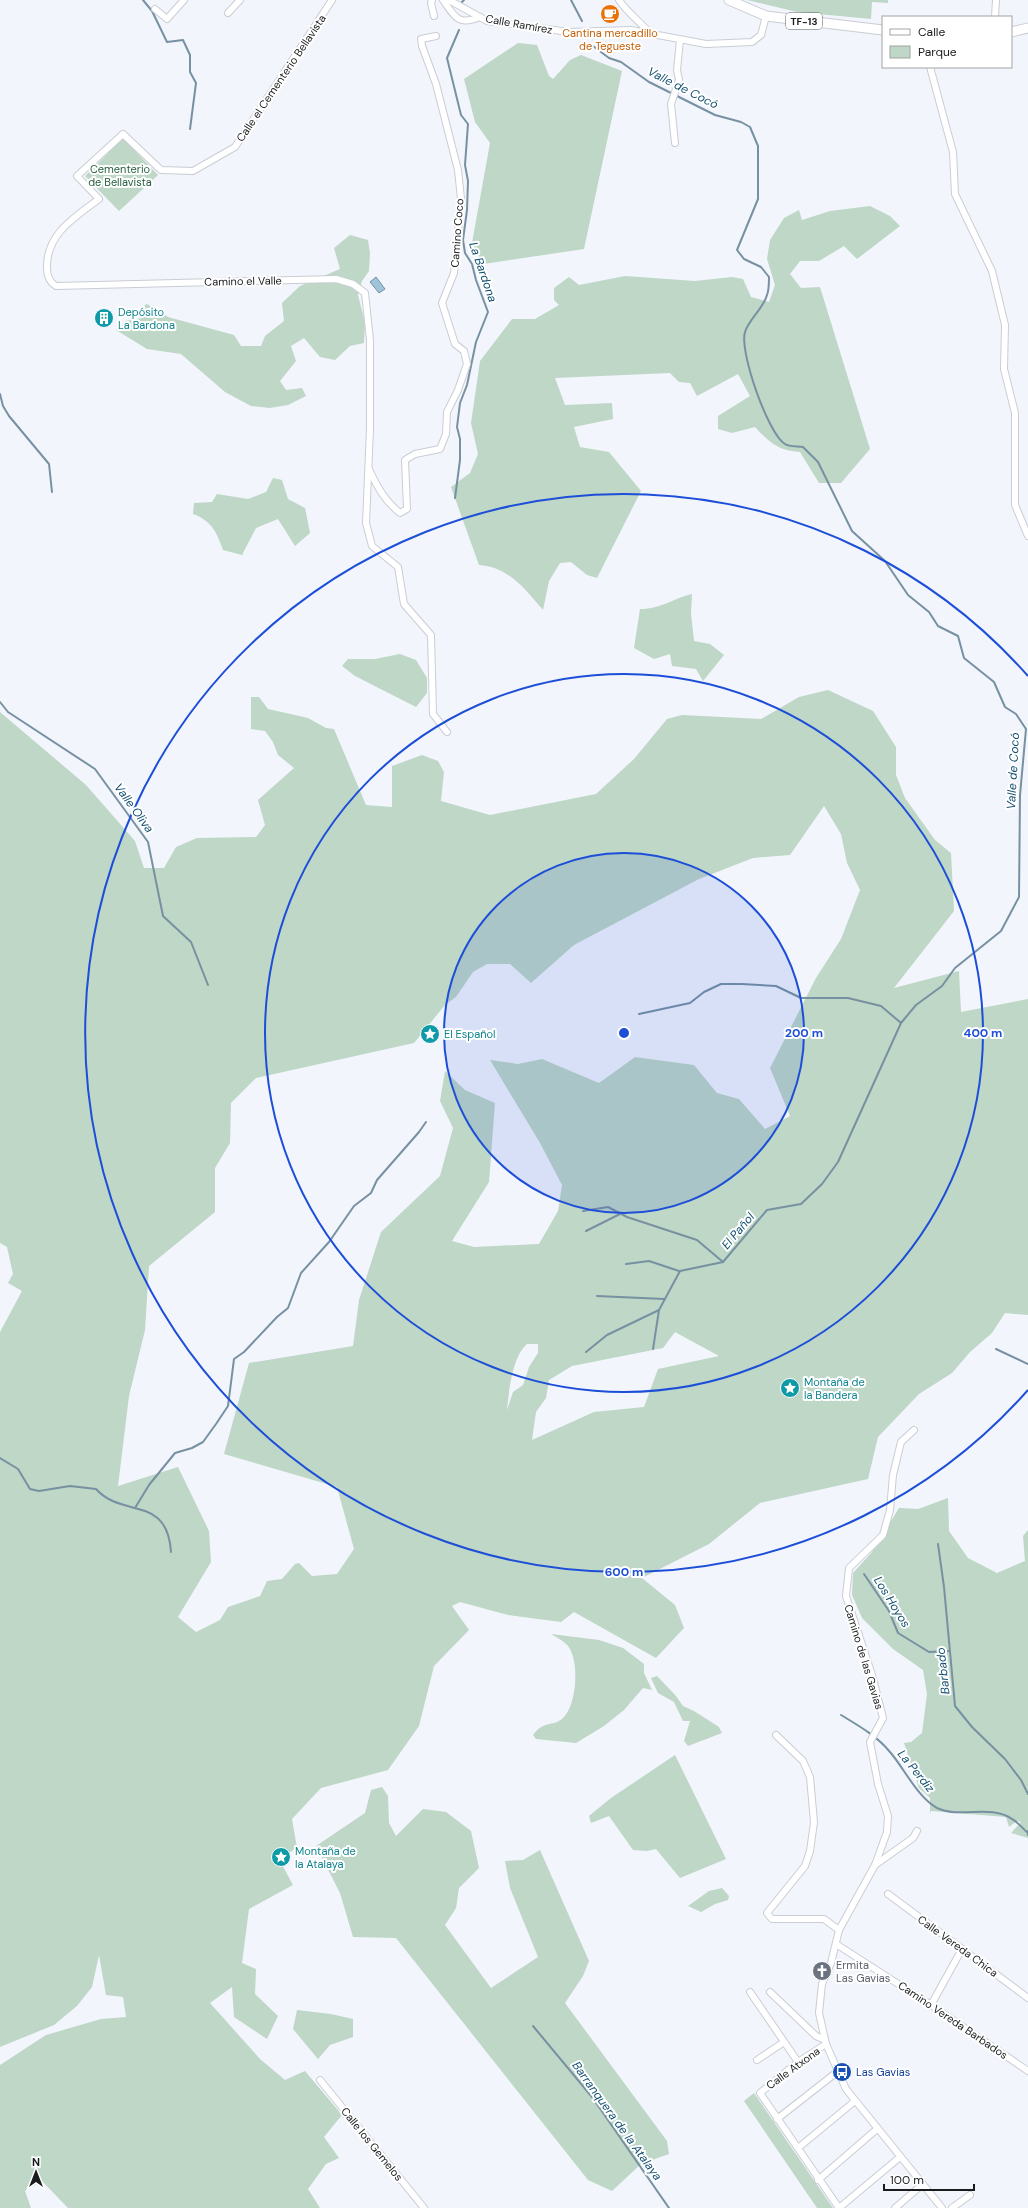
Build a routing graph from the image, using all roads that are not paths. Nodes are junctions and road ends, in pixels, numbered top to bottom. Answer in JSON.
{"nodes":[{"id":1,"x":184,"y":0,"type":"edge"},
{"id":2,"x":240,"y":0,"type":"edge"},
{"id":3,"x":332,"y":0,"type":"edge"},
{"id":4,"x":432,"y":0,"type":"edge"},
{"id":5,"x":443,"y":0,"type":"edge"},
{"id":6,"x":449,"y":0,"type":"edge"},
{"id":7,"x":619,"y":0,"type":"edge"},
{"id":8,"x":729,"y":0,"type":"edge"},
{"id":9,"x":996,"y":0,"type":"edge"},
{"id":10,"x":155,"y":9,"type":"dead end"},
{"id":11,"x":228,"y":13,"type":"dead end"},
{"id":12,"x":434,"y":16,"type":"dead end"},
{"id":13,"x":766,"y":16,"type":"junction"},
{"id":14,"x":995,"y":16,"type":"edge"},
{"id":15,"x":480,"y":17,"type":"junction"},
{"id":16,"x":1028,"y":28,"type":"edge"},
{"id":17,"x":882,"y":30,"type":"edge"},
{"id":18,"x":649,"y":32,"type":"junction"},
{"id":19,"x":1012,"y":32,"type":"edge"},
{"id":20,"x":436,"y":36,"type":"dead end"},
{"id":21,"x":680,"y":40,"type":"junction"},
{"id":22,"x":930,"y":68,"type":"edge"},
{"id":23,"x":675,"y":143,"type":"dead end"},
{"id":24,"x":99,"y":198,"type":"joint"},
{"id":25,"x":368,"y":468,"type":"junction"},
{"id":26,"x":1028,"y":536,"type":"edge"},
{"id":27,"x":447,"y":732,"type":"dead end"},
{"id":28,"x":914,"y":1430,"type":"dead end"},
{"id":29,"x":776,"y":1735,"type":"dead end"},
{"id":30,"x":917,"y":1831,"type":"dead end"},
{"id":31,"x":875,"y":1865,"type":"junction"},
{"id":32,"x":888,"y":1894,"type":"dead end"},
{"id":33,"x":839,"y":1930,"type":"junction"},
{"id":34,"x":836,"y":1944,"type":"junction"},
{"id":35,"x":962,"y":1949,"type":"junction"},
{"id":36,"x":750,"y":1992,"type":"dead end"},
{"id":37,"x":770,"y":1992,"type":"dead end"},
{"id":38,"x":1028,"y":1998,"type":"edge"},
{"id":39,"x":931,"y":2004,"type":"junction"},
{"id":40,"x":784,"y":2042,"type":"junction"},
{"id":41,"x":826,"y":2042,"type":"junction"},
{"id":42,"x":757,"y":2060,"type":"dead end"},
{"id":43,"x":798,"y":2062,"type":"junction"},
{"id":44,"x":1028,"y":2071,"type":"edge"},
{"id":45,"x":837,"y":2072,"type":"junction"},
{"id":46,"x":320,"y":2080,"type":"dead end"},
{"id":47,"x":855,"y":2101,"type":"junction"},
{"id":48,"x":777,"y":2119,"type":"junction"},
{"id":49,"x":877,"y":2129,"type":"junction"},
{"id":50,"x":798,"y":2148,"type":"junction"},
{"id":51,"x":900,"y":2157,"type":"junction"},
{"id":52,"x":818,"y":2180,"type":"junction"},
{"id":53,"x":923,"y":2184,"type":"junction"},
{"id":54,"x":970,"y":2195,"type":"dead end"},
{"id":55,"x":424,"y":2208,"type":"edge"},
{"id":56,"x":839,"y":2208,"type":"edge"},
{"id":57,"x":894,"y":2208,"type":"edge"},
{"id":58,"x":942,"y":2208,"type":"edge"},
{"id":59,"x":952,"y":2208,"type":"edge"}],
"edges":[{"from":1,"to":10,"type":"street"},
{"from":2,"to":11,"type":"street"},
{"from":3,"to":24,"type":"street","name":"Calle el Cementerio Bellavista"},
{"from":4,"to":12,"type":"street"},
{"from":5,"to":15,"type":"street"},
{"from":6,"to":15,"type":"street","name":"Calle Ramírez"},
{"from":7,"to":18,"type":"street"},
{"from":8,"to":13,"type":"main road","number":"TF-13"},
{"from":9,"to":14,"type":"street"},
{"from":13,"to":17,"type":"main road","number":"TF-13"},
{"from":13,"to":21,"type":"street","name":"Calle Ramírez"},
{"from":15,"to":18,"type":"street","name":"Calle Ramírez"},
{"from":16,"to":19,"type":"main road"},
{"from":18,"to":21,"type":"street","name":"Calle Ramírez"},
{"from":20,"to":25,"type":"street","name":"Camino Coco"},
{"from":21,"to":23,"type":"street"},
{"from":22,"to":26,"type":"street"},
{"from":24,"to":25,"type":"street","name":"Camino el Valle"},
{"from":25,"to":27,"type":"street"},
{"from":28,"to":31,"type":"street","name":"Camino de las Gavias"},
{"from":29,"to":33,"type":"street"},
{"from":30,"to":31,"type":"street"},
{"from":31,"to":33,"type":"street","name":"Camino de las Gavias"},
{"from":32,"to":35,"type":"street","name":"Calle Vereda Chica"},
{"from":33,"to":34,"type":"street","name":"Camino de las Gavias"},
{"from":34,"to":39,"type":"street","name":"Camino Vereda Barbados"},
{"from":34,"to":41,"type":"street","name":"Camino de las Gavias"},
{"from":35,"to":38,"type":"street","name":"Calle Vereda Chica"},
{"from":35,"to":39,"type":"street"},
{"from":36,"to":40,"type":"street"},
{"from":37,"to":41,"type":"street"},
{"from":39,"to":44,"type":"street","name":"Camino Vereda Barbados"},
{"from":40,"to":42,"type":"street"},
{"from":40,"to":43,"type":"street"},
{"from":41,"to":43,"type":"street","name":"Calle Atxona"},
{"from":41,"to":45,"type":"street","name":"Camino de las Gavias"},
{"from":43,"to":48,"type":"street","name":"Calle Atxona"},
{"from":45,"to":47,"type":"street","name":"Camino de las Gavias"},
{"from":45,"to":48,"type":"street"},
{"from":46,"to":55,"type":"street","name":"Calle los Gemelos"},
{"from":47,"to":49,"type":"street","name":"Camino de las Gavias"},
{"from":47,"to":50,"type":"street"},
{"from":48,"to":50,"type":"street"},
{"from":49,"to":51,"type":"street","name":"Camino de las Gavias"},
{"from":49,"to":52,"type":"street"},
{"from":50,"to":52,"type":"street"},
{"from":51,"to":53,"type":"street","name":"Camino de las Gavias"},
{"from":51,"to":56,"type":"street"},
{"from":52,"to":56,"type":"street"},
{"from":53,"to":57,"type":"street"},
{"from":53,"to":58,"type":"street","name":"Camino de las Gavias"},
{"from":54,"to":59,"type":"street"}]}
